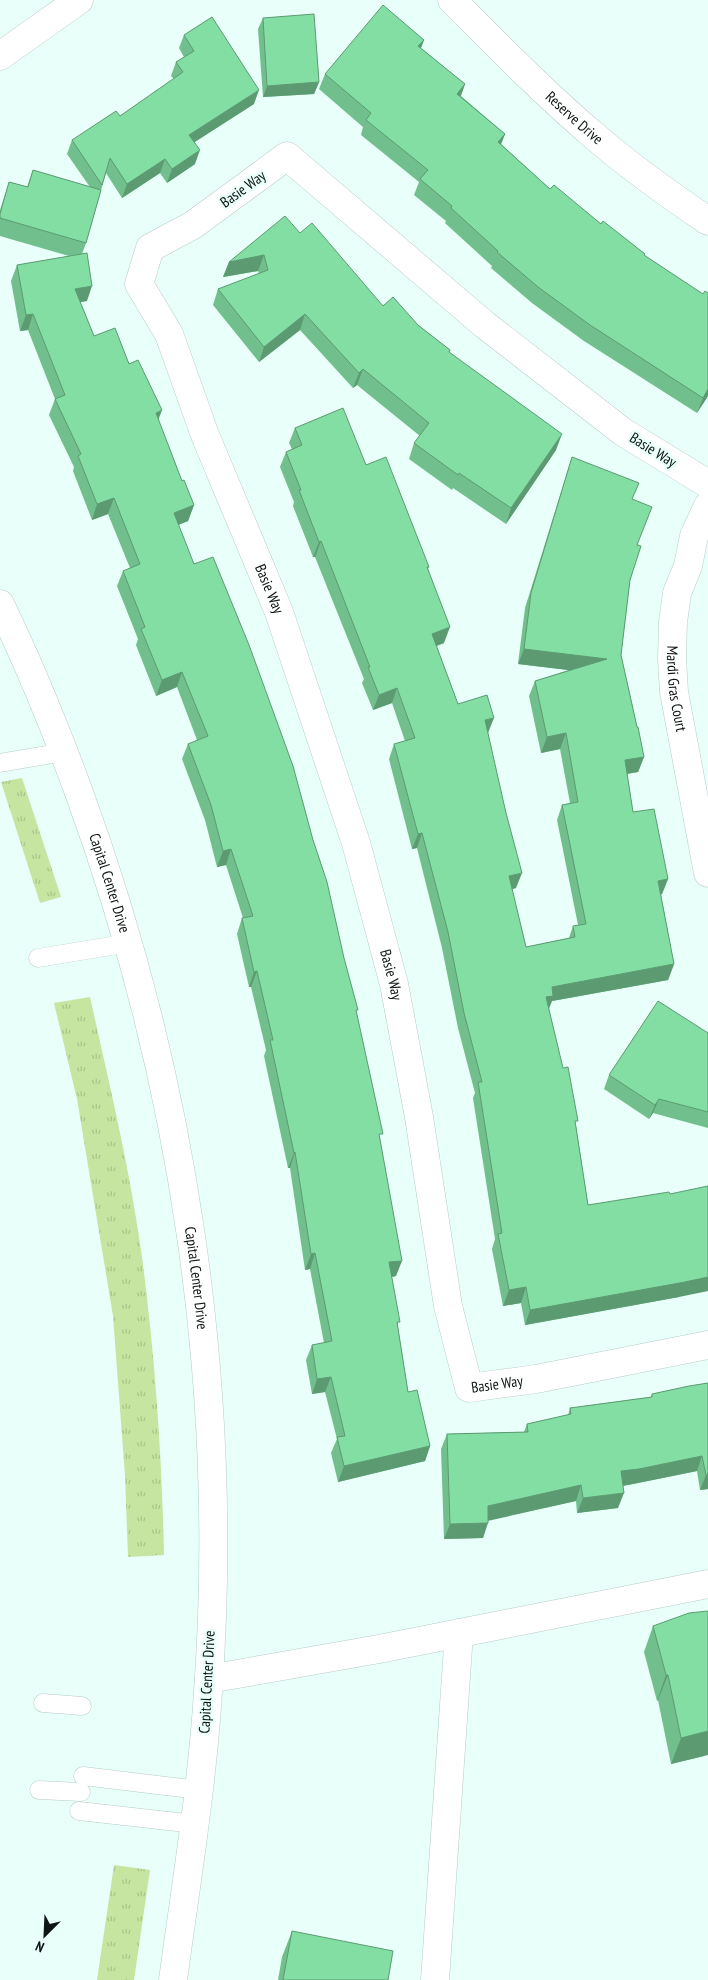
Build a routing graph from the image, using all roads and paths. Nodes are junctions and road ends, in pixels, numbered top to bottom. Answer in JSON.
{"nodes":[{"id":1,"x":79,"y":0,"type":"edge"},
{"id":2,"x":452,"y":0,"type":"edge"},
{"id":3,"x":0,"y":56,"type":"edge"},
{"id":4,"x":708,"y":221,"type":"edge"},
{"id":5,"x":708,"y":484,"type":"edge"},
{"id":6,"x":708,"y":506,"type":"edge"},
{"id":7,"x":0,"y":604,"type":"edge"},
{"id":8,"x":64,"y":752,"type":"junction"},
{"id":9,"x":0,"y":763,"type":"edge"},
{"id":10,"x":708,"y":873,"type":"edge"},
{"id":11,"x":129,"y":943,"type":"junction"},
{"id":12,"x":38,"y":958,"type":"dead end"},
{"id":13,"x":708,"y":1345,"type":"edge"},
{"id":14,"x":708,"y":1584,"type":"edge"},
{"id":15,"x":459,"y":1633,"type":"junction"},
{"id":16,"x":209,"y":1679,"type":"junction"},
{"id":17,"x":43,"y":1704,"type":"dead end"},
{"id":18,"x":82,"y":1706,"type":"dead end"},
{"id":19,"x":38,"y":1790,"type":"dead end"},
{"id":20,"x":199,"y":1790,"type":"junction"},
{"id":21,"x":78,"y":1811,"type":"dead end"},
{"id":22,"x":195,"y":1824,"type":"junction"},
{"id":23,"x":173,"y":1980,"type":"edge"},
{"id":24,"x":435,"y":1980,"type":"edge"}],
"edges":[{"from":1,"to":3,"type":"street"},
{"from":2,"to":4,"type":"street","name":"Reserve Drive"},
{"from":5,"to":13,"type":"street","name":"Basie Way"},
{"from":6,"to":10,"type":"street","name":"Mardi Gras Court"},
{"from":7,"to":8,"type":"street","name":"Capital Center Drive"},
{"from":8,"to":9,"type":"lane"},
{"from":8,"to":11,"type":"street","name":"Capital Center Drive"},
{"from":11,"to":12,"type":"lane"},
{"from":11,"to":16,"type":"street","name":"Capital Center Drive"},
{"from":14,"to":15,"type":"street"},
{"from":15,"to":16,"type":"street"},
{"from":15,"to":24,"type":"street"},
{"from":16,"to":20,"type":"street","name":"Capital Center Drive"},
{"from":17,"to":18,"type":"lane"},
{"from":19,"to":20,"type":"lane"},
{"from":20,"to":22,"type":"street","name":"Capital Center Drive"},
{"from":21,"to":22,"type":"lane"},
{"from":22,"to":23,"type":"street","name":"Capital Center Drive"}]}
